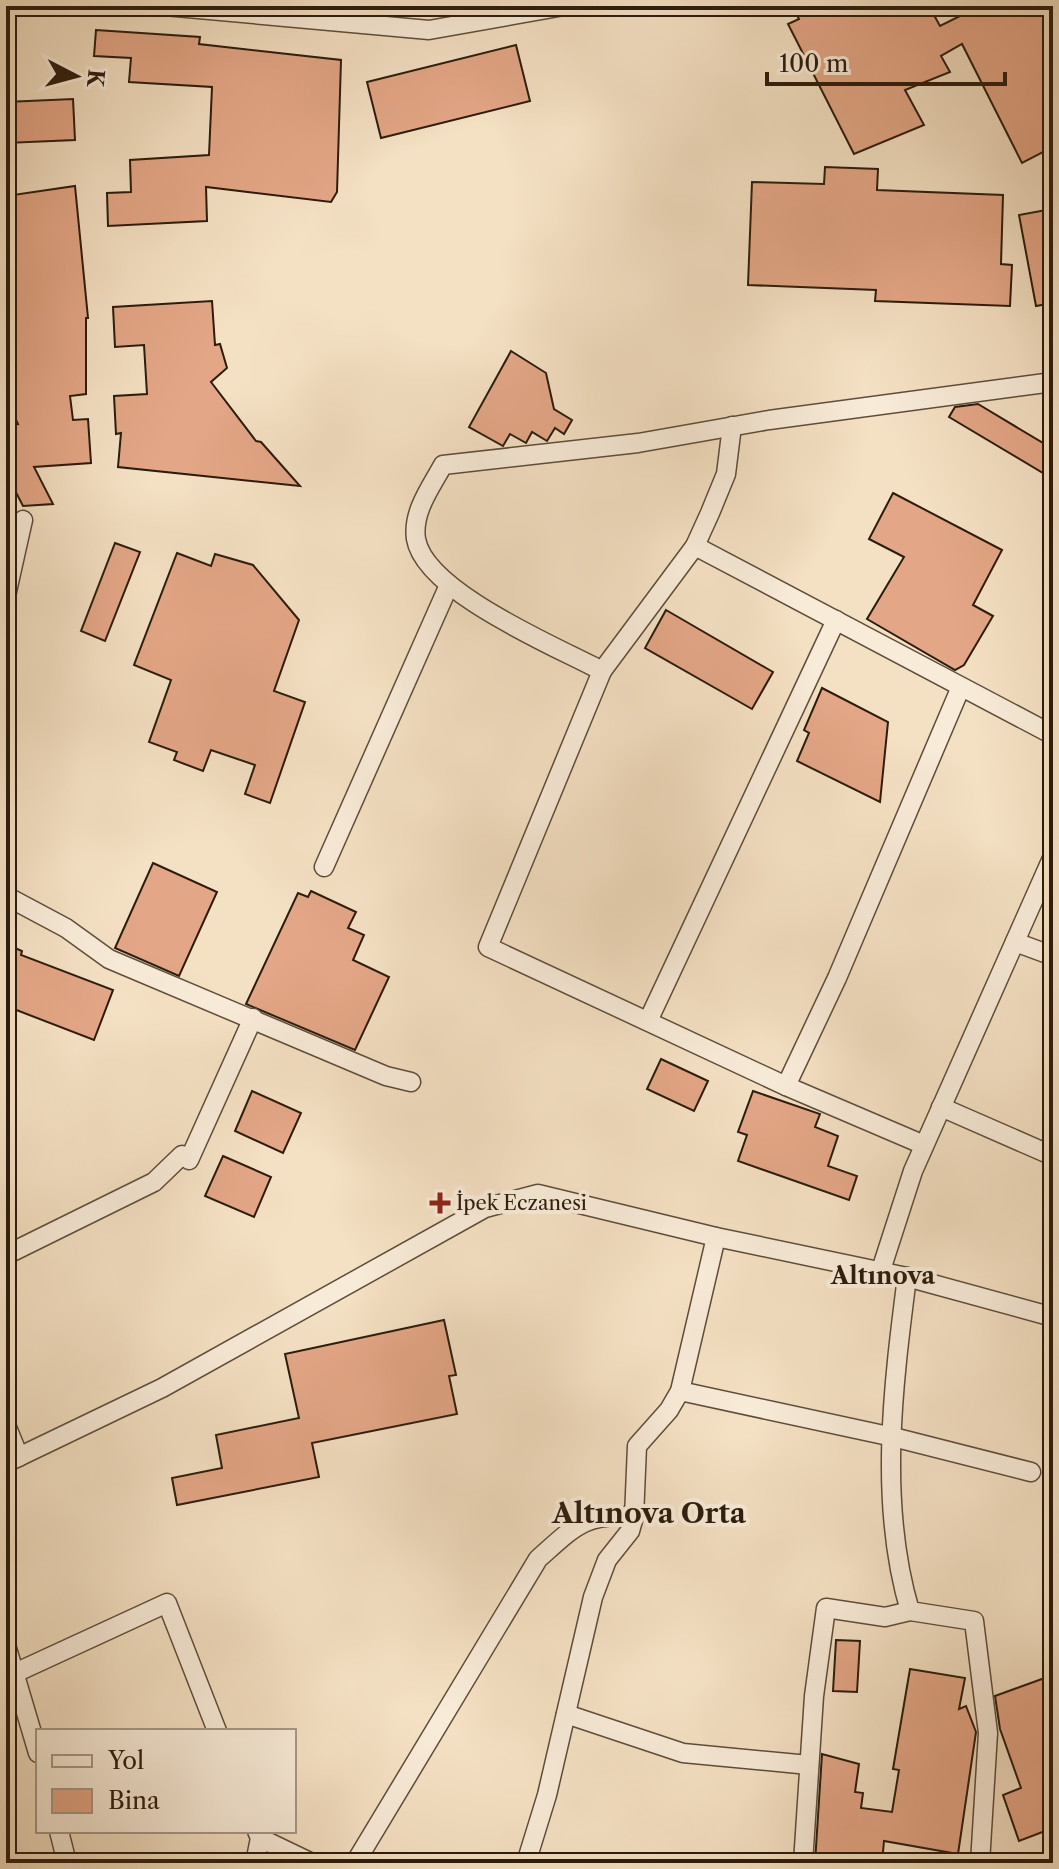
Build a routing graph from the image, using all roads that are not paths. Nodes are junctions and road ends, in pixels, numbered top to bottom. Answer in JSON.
{"nodes":[{"id":1,"x":165,"y":6,"type":"edge"},
{"id":2,"x":564,"y":6,"type":"edge"},
{"id":3,"x":1053,"y":382,"type":"edge"},
{"id":4,"x":732,"y":426,"type":"junction"},
{"id":5,"x":23,"y":520,"type":"dead end"},
{"id":6,"x":695,"y":546,"type":"junction"},
{"id":7,"x":449,"y":585,"type":"junction"},
{"id":8,"x":6,"y":596,"type":"edge"},
{"id":9,"x":836,"y":620,"type":"junction"},
{"id":10,"x":602,"y":671,"type":"junction"},
{"id":11,"x":960,"y":689,"type":"junction"},
{"id":12,"x":1053,"y":735,"type":"edge"},
{"id":13,"x":1053,"y":856,"type":"edge"},
{"id":14,"x":324,"y":867,"type":"dead end"},
{"id":15,"x":6,"y":896,"type":"edge"},
{"id":16,"x":1015,"y":942,"type":"junction"},
{"id":17,"x":1053,"y":956,"type":"edge"},
{"id":18,"x":253,"y":1018,"type":"junction"},
{"id":19,"x":648,"y":1021,"type":"junction"},
{"id":20,"x":411,"y":1082,"type":"dead end"},
{"id":21,"x":786,"y":1086,"type":"junction"},
{"id":22,"x":941,"y":1107,"type":"junction"},
{"id":23,"x":924,"y":1145,"type":"junction"},
{"id":24,"x":1053,"y":1156,"type":"edge"},
{"id":25,"x":716,"y":1237,"type":"junction"},
{"id":26,"x":6,"y":1255,"type":"edge"},
{"id":27,"x":880,"y":1273,"type":"junction"},
{"id":28,"x":907,"y":1277,"type":"junction"},
{"id":29,"x":1053,"y":1317,"type":"edge"},
{"id":30,"x":680,"y":1391,"type":"junction"},
{"id":31,"x":6,"y":1425,"type":"edge"},
{"id":32,"x":893,"y":1437,"type":"junction"},
{"id":33,"x":13,"y":1460,"type":"edge"},
{"id":34,"x":1031,"y":1472,"type":"dead end"},
{"id":35,"x":634,"y":1517,"type":"junction"},
{"id":36,"x":910,"y":1611,"type":"junction"},
{"id":37,"x":6,"y":1645,"type":"edge"},
{"id":38,"x":15,"y":1673,"type":"junction"},
{"id":39,"x":566,"y":1714,"type":"junction"},
{"id":40,"x":216,"y":1729,"type":"edge"},
{"id":41,"x":36,"y":1746,"type":"edge"},
{"id":42,"x":809,"y":1765,"type":"junction"},
{"id":43,"x":60,"y":1833,"type":"edge"},
{"id":44,"x":258,"y":1834,"type":"edge"},
{"id":45,"x":67,"y":1863,"type":"edge"},
{"id":46,"x":255,"y":1863,"type":"edge"},
{"id":47,"x":312,"y":1863,"type":"edge"},
{"id":48,"x":355,"y":1863,"type":"edge"},
{"id":49,"x":526,"y":1863,"type":"edge"},
{"id":50,"x":803,"y":1863,"type":"edge"},
{"id":51,"x":980,"y":1863,"type":"edge"}],
"edges":[{"from":1,"to":2,"type":"street"},
{"from":3,"to":4,"type":"street"},
{"from":4,"to":6,"type":"street"},
{"from":4,"to":7,"type":"street"},
{"from":5,"to":8,"type":"street"},
{"from":6,"to":9,"type":"street"},
{"from":6,"to":10,"type":"street"},
{"from":7,"to":10,"type":"street"},
{"from":7,"to":14,"type":"street"},
{"from":9,"to":11,"type":"street"},
{"from":9,"to":19,"type":"street"},
{"from":10,"to":19,"type":"street"},
{"from":11,"to":12,"type":"street"},
{"from":11,"to":21,"type":"street"},
{"from":13,"to":16,"type":"street"},
{"from":15,"to":18,"type":"street"},
{"from":16,"to":17,"type":"street"},
{"from":16,"to":22,"type":"street"},
{"from":18,"to":20,"type":"street"},
{"from":18,"to":26,"type":"street"},
{"from":19,"to":21,"type":"street"},
{"from":21,"to":23,"type":"street"},
{"from":22,"to":23,"type":"street"},
{"from":22,"to":24,"type":"street"},
{"from":23,"to":27,"type":"street"},
{"from":25,"to":27,"type":"street"},
{"from":25,"to":30,"type":"street"},
{"from":25,"to":33,"type":"street"},
{"from":27,"to":28,"type":"street"},
{"from":28,"to":29,"type":"street"},
{"from":28,"to":32,"type":"street"},
{"from":30,"to":32,"type":"street"},
{"from":30,"to":35,"type":"street"},
{"from":31,"to":33,"type":"street"},
{"from":32,"to":34,"type":"street"},
{"from":32,"to":36,"type":"street"},
{"from":35,"to":39,"type":"street"},
{"from":35,"to":48,"type":"street"},
{"from":36,"to":42,"type":"street"},
{"from":36,"to":51,"type":"street"},
{"from":37,"to":38,"type":"street"},
{"from":38,"to":40,"type":"street"},
{"from":38,"to":41,"type":"street"},
{"from":39,"to":42,"type":"street"},
{"from":39,"to":49,"type":"street"},
{"from":42,"to":50,"type":"street"},
{"from":43,"to":45,"type":"street"},
{"from":44,"to":46,"type":"street"},
{"from":44,"to":47,"type":"street"}]}
